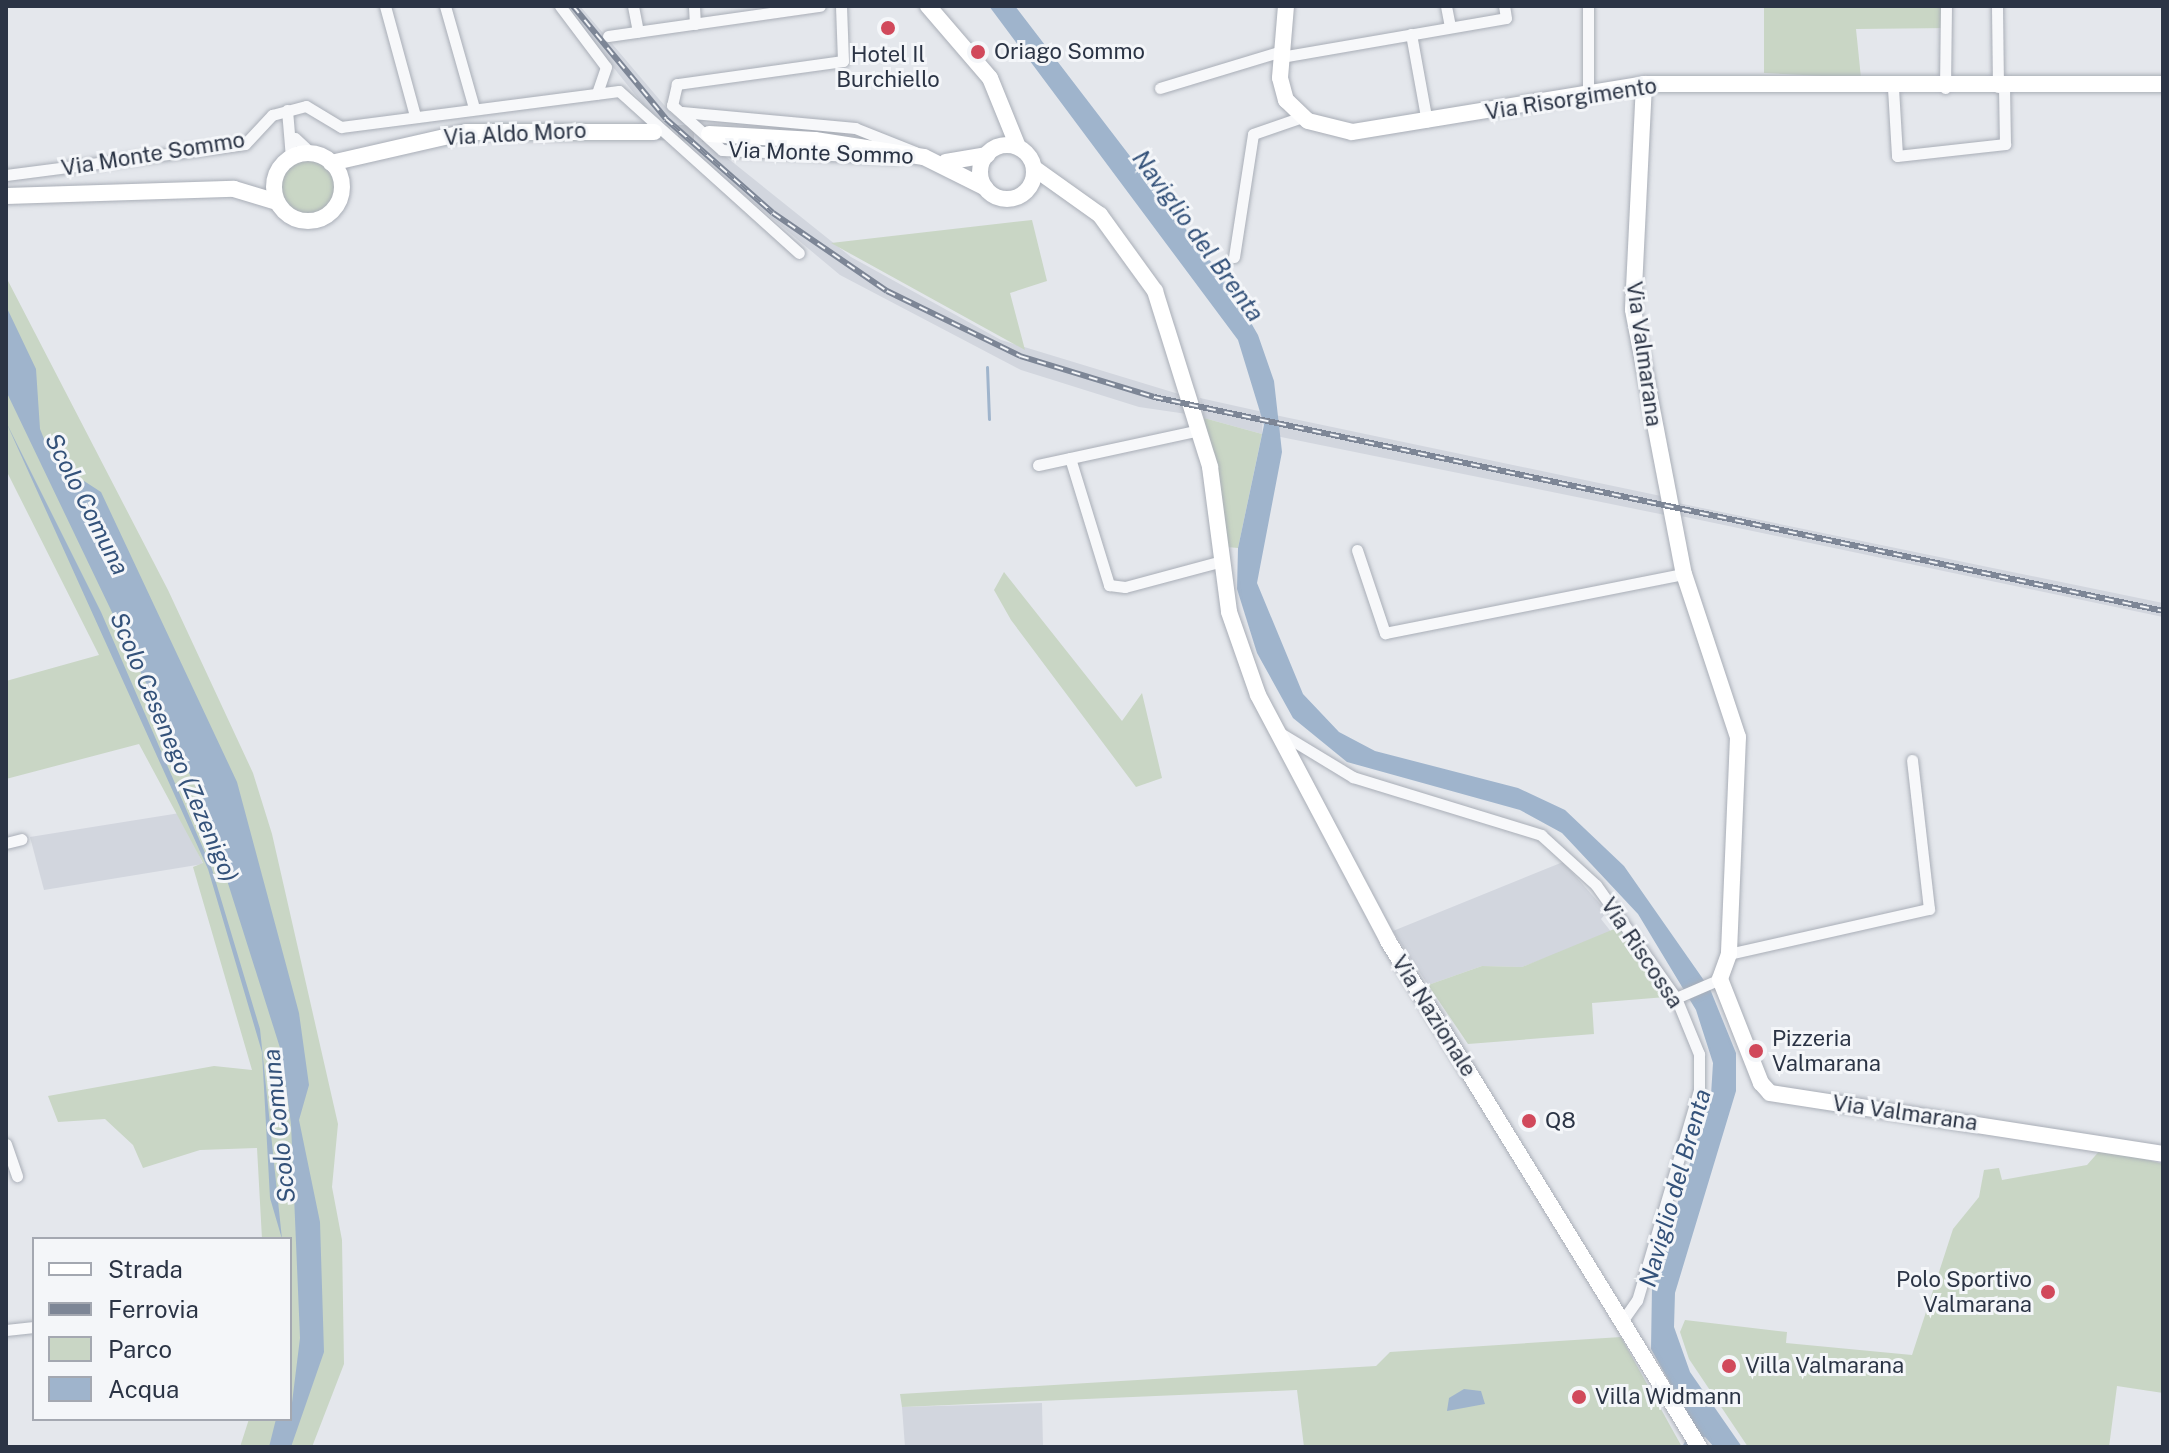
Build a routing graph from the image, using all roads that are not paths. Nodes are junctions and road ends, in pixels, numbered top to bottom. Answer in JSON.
{"nodes":[{"id":1,"x":385,"y":6,"type":"edge"},
{"id":2,"x":445,"y":6,"type":"edge"},
{"id":3,"x":560,"y":6,"type":"edge"},
{"id":4,"x":633,"y":6,"type":"edge"},
{"id":5,"x":694,"y":6,"type":"edge"},
{"id":6,"x":820,"y":6,"type":"edge"},
{"id":7,"x":841,"y":6,"type":"edge"},
{"id":8,"x":928,"y":6,"type":"edge"},
{"id":9,"x":1286,"y":6,"type":"edge"},
{"id":10,"x":1446,"y":6,"type":"edge"},
{"id":11,"x":1946,"y":6,"type":"edge"},
{"id":12,"x":1997,"y":6,"type":"edge"},
{"id":13,"x":1588,"y":8,"type":"dead end"},
{"id":14,"x":758,"y":10,"type":"edge"},
{"id":15,"x":1505,"y":12,"type":"edge"},
{"id":16,"x":695,"y":24,"type":"junction"},
{"id":17,"x":1450,"y":27,"type":"junction"},
{"id":18,"x":638,"y":32,"type":"junction"},
{"id":19,"x":1411,"y":34,"type":"junction"},
{"id":20,"x":608,"y":36,"type":"dead end"},
{"id":21,"x":969,"y":53,"type":"junction"},
{"id":22,"x":1282,"y":54,"type":"junction"},
{"id":23,"x":1644,"y":84,"type":"junction"},
{"id":24,"x":2163,"y":84,"type":"edge"},
{"id":25,"x":2001,"y":87,"type":"junction"},
{"id":26,"x":1160,"y":88,"type":"dead end"},
{"id":27,"x":1893,"y":88,"type":"junction"},
{"id":28,"x":1945,"y":88,"type":"junction"},
{"id":29,"x":1588,"y":92,"type":"junction"},
{"id":30,"x":597,"y":93,"type":"junction"},
{"id":31,"x":670,"y":101,"type":"junction"},
{"id":32,"x":474,"y":108,"type":"junction"},
{"id":33,"x":287,"y":110,"type":"junction"},
{"id":34,"x":415,"y":116,"type":"junction"},
{"id":35,"x":1302,"y":117,"type":"junction"},
{"id":36,"x":1427,"y":122,"type":"junction"},
{"id":37,"x":654,"y":132,"type":"tunnel mouth"},
{"id":38,"x":709,"y":134,"type":"tunnel mouth"},
{"id":39,"x":295,"y":138,"type":"junction"},
{"id":40,"x":1018,"y":147,"type":"junction"},
{"id":41,"x":989,"y":153,"type":"junction"},
{"id":42,"x":312,"y":154,"type":"junction"},
{"id":43,"x":378,"y":156,"type":"junction"},
{"id":44,"x":291,"y":158,"type":"junction"},
{"id":45,"x":930,"y":159,"type":"junction"},
{"id":46,"x":331,"y":163,"type":"junction"},
{"id":47,"x":1034,"y":168,"type":"junction"},
{"id":48,"x":277,"y":174,"type":"junction"},
{"id":49,"x":6,"y":175,"type":"edge"},
{"id":50,"x":986,"y":188,"type":"junction"},
{"id":51,"x":234,"y":189,"type":"junction"},
{"id":52,"x":1025,"y":191,"type":"junction"},
{"id":53,"x":1066,"y":191,"type":"junction"},
{"id":54,"x":341,"y":193,"type":"junction"},
{"id":55,"x":6,"y":196,"type":"edge"},
{"id":56,"x":277,"y":202,"type":"junction"},
{"id":57,"x":799,"y":253,"type":"dead end"},
{"id":58,"x":1234,"y":257,"type":"dead end"},
{"id":59,"x":1200,"y":430,"type":"junction"},
{"id":60,"x":1070,"y":458,"type":"junction"},
{"id":61,"x":1038,"y":465,"type":"dead end"},
{"id":62,"x":1357,"y":550,"type":"dead end"},
{"id":63,"x":1222,"y":561,"type":"junction"},
{"id":64,"x":1684,"y":574,"type":"junction"},
{"id":65,"x":1277,"y":731,"type":"junction"},
{"id":66,"x":1912,"y":760,"type":"dead end"},
{"id":67,"x":22,"y":839,"type":"dead end"},
{"id":68,"x":6,"y":843,"type":"edge"},
{"id":69,"x":1729,"y":954,"type":"junction"},
{"id":70,"x":1713,"y":981,"type":"junction"},
{"id":71,"x":1678,"y":997,"type":"junction"},
{"id":72,"x":6,"y":1144,"type":"edge"},
{"id":73,"x":2163,"y":1154,"type":"edge"},
{"id":74,"x":17,"y":1176,"type":"dead end"},
{"id":75,"x":1623,"y":1320,"type":"junction"},
{"id":76,"x":32,"y":1327,"type":"edge"},
{"id":77,"x":6,"y":1330,"type":"edge"},
{"id":78,"x":1699,"y":1447,"type":"edge"}],
"edges":[{"from":1,"to":34,"type":"street"},
{"from":2,"to":32,"type":"street"},
{"from":3,"to":30,"type":"street"},
{"from":4,"to":18,"type":"street"},
{"from":5,"to":16,"type":"street"},
{"from":6,"to":14,"type":"street"},
{"from":7,"to":31,"type":"street"},
{"from":8,"to":21,"type":"main road"},
{"from":9,"to":22,"type":"main road"},
{"from":10,"to":17,"type":"street"},
{"from":11,"to":28,"type":"street"},
{"from":12,"to":25,"type":"street"},
{"from":13,"to":29,"type":"street"},
{"from":14,"to":16,"type":"street"},
{"from":15,"to":17,"type":"street"},
{"from":16,"to":18,"type":"street"},
{"from":17,"to":19,"type":"street"},
{"from":18,"to":20,"type":"street"},
{"from":19,"to":22,"type":"street"},
{"from":19,"to":36,"type":"street"},
{"from":21,"to":40,"type":"main road"},
{"from":21,"to":41,"type":"main road"},
{"from":22,"to":26,"type":"street"},
{"from":22,"to":35,"type":"main road"},
{"from":23,"to":27,"type":"main road","name":"Via Risorgimento"},
{"from":23,"to":29,"type":"main road","name":"Via Risorgimento"},
{"from":23,"to":64,"type":"main road","name":"Via Valmarana"},
{"from":24,"to":25,"type":"main road","name":"Via Risorgimento"},
{"from":25,"to":27,"type":"street"},
{"from":25,"to":28,"type":"main road","name":"Via Risorgimento"},
{"from":27,"to":28,"type":"main road","name":"Via Risorgimento"},
{"from":29,"to":36,"type":"main road","name":"Via Risorgimento"},
{"from":30,"to":32,"type":"street","name":"Via Monte Sommo"},
{"from":30,"to":57,"type":"street","name":"Via Monte Sommo"},
{"from":31,"to":45,"type":"street","name":"Via Monte Sommo"},
{"from":31,"to":45,"type":"street","name":"Via Monte Sommo"},
{"from":32,"to":34,"type":"street","name":"Via Monte Sommo"},
{"from":33,"to":34,"type":"street","name":"Via Monte Sommo"},
{"from":33,"to":39,"type":"street"},
{"from":33,"to":49,"type":"street","name":"Via Monte Sommo"},
{"from":35,"to":36,"type":"main road","name":"Via Risorgimento"},
{"from":35,"to":58,"type":"street"},
{"from":37,"to":43,"type":"main road","name":"Via Aldo Moro"},
{"from":38,"to":45,"type":"main road"},
{"from":39,"to":42,"type":"street"},
{"from":39,"to":44,"type":"street"},
{"from":40,"to":41,"type":"main road"},
{"from":40,"to":47,"type":"main road"},
{"from":41,"to":45,"type":"main road"},
{"from":41,"to":50,"type":"main road"},
{"from":42,"to":44,"type":"main road"},
{"from":42,"to":46,"type":"main road"},
{"from":43,"to":46,"type":"main road","name":"Via Aldo Moro"},
{"from":43,"to":54,"type":"main road","name":"Via Aldo Moro"},
{"from":44,"to":48,"type":"main road"},
{"from":45,"to":50,"type":"main road"},
{"from":46,"to":54,"type":"main road"},
{"from":47,"to":52,"type":"main road"},
{"from":47,"to":53,"type":"main road","name":"Via Nazionale"},
{"from":48,"to":51,"type":"main road"},
{"from":48,"to":56,"type":"main road"},
{"from":50,"to":52,"type":"main road"},
{"from":51,"to":55,"type":"main road"},
{"from":51,"to":56,"type":"main road"},
{"from":52,"to":53,"type":"main road"},
{"from":53,"to":59,"type":"main road","name":"Via Nazionale"},
{"from":54,"to":56,"type":"main road"},
{"from":59,"to":60,"type":"street"},
{"from":59,"to":63,"type":"main road","name":"Via Nazionale"},
{"from":60,"to":61,"type":"street"},
{"from":60,"to":63,"type":"street"},
{"from":62,"to":64,"type":"street"},
{"from":63,"to":65,"type":"main road","name":"Via Nazionale"},
{"from":64,"to":69,"type":"main road","name":"Via Valmarana"},
{"from":65,"to":71,"type":"street","name":"Via Riscossa"},
{"from":65,"to":75,"type":"main road","name":"Via Nazionale"},
{"from":66,"to":69,"type":"street"},
{"from":67,"to":68,"type":"street"},
{"from":69,"to":70,"type":"main road","name":"Via Valmarana"},
{"from":70,"to":71,"type":"street"},
{"from":70,"to":73,"type":"main road","name":"Via Valmarana"},
{"from":71,"to":75,"type":"street","name":"Via Riscossa"},
{"from":72,"to":74,"type":"street"},
{"from":75,"to":78,"type":"main road","name":"Via Nazionale"},
{"from":76,"to":77,"type":"street"}]}
